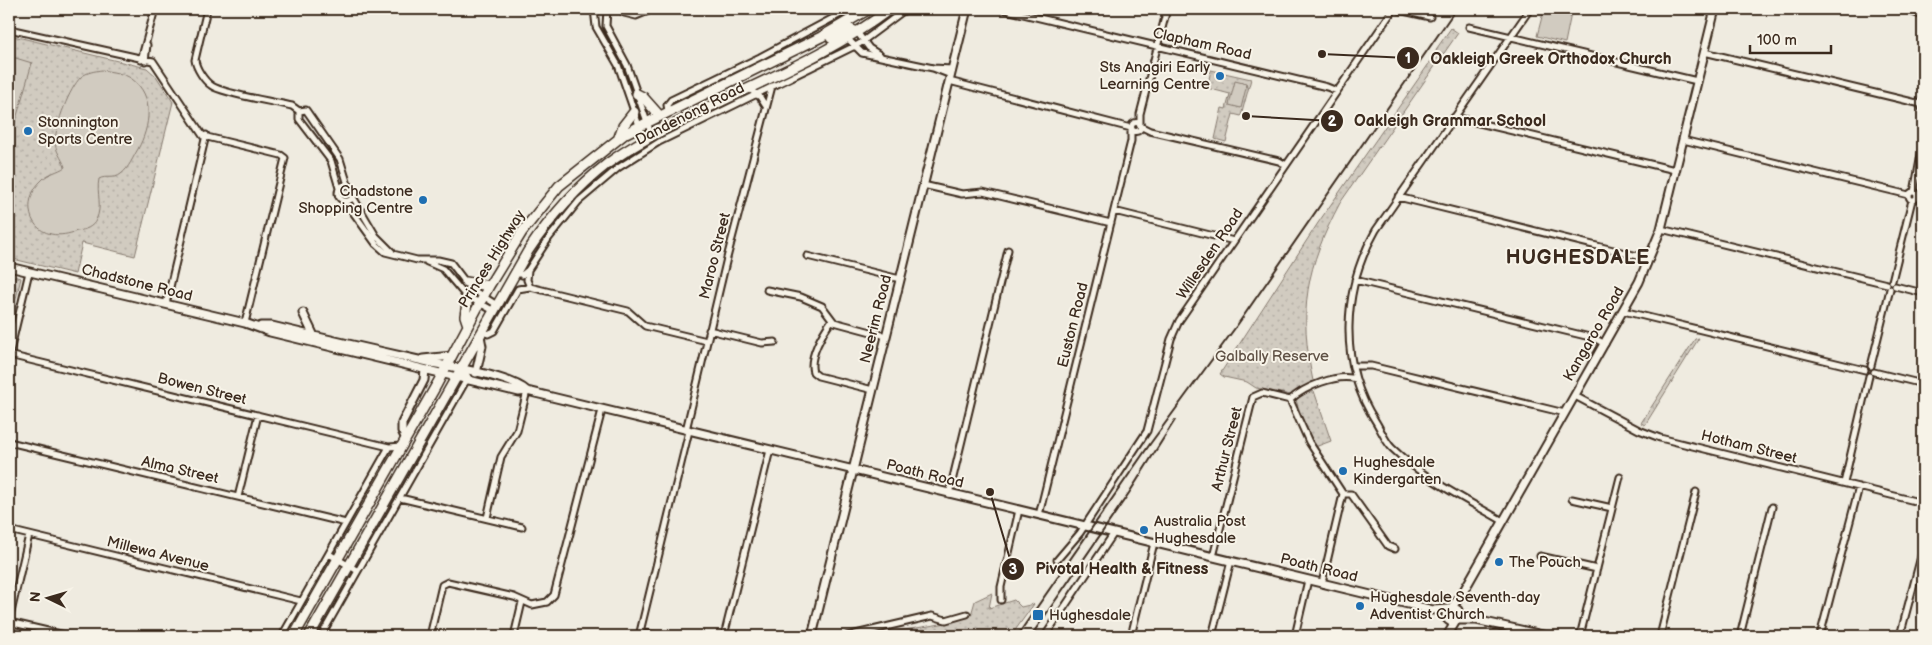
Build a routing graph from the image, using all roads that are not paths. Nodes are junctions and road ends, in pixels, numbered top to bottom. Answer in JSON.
{"nodes":[{"id":1,"x":155,"y":9,"type":"edge"},
{"id":2,"x":207,"y":9,"type":"edge"},
{"id":3,"x":594,"y":9,"type":"edge"},
{"id":4,"x":607,"y":9,"type":"edge"},
{"id":5,"x":653,"y":9,"type":"edge"},
{"id":6,"x":850,"y":9,"type":"edge"},
{"id":7,"x":869,"y":9,"type":"edge"},
{"id":8,"x":890,"y":9,"type":"edge"},
{"id":9,"x":906,"y":9,"type":"edge"},
{"id":10,"x":967,"y":9,"type":"edge"},
{"id":11,"x":1002,"y":9,"type":"edge"},
{"id":12,"x":1167,"y":9,"type":"edge"},
{"id":13,"x":1399,"y":9,"type":"edge"},
{"id":14,"x":1530,"y":9,"type":"edge"},
{"id":15,"x":1715,"y":9,"type":"edge"},
{"id":16,"x":1904,"y":9,"type":"edge"},
{"id":17,"x":624,"y":11,"type":"edge"},
{"id":18,"x":1390,"y":11,"type":"edge"},
{"id":19,"x":1919,"y":11,"type":"edge"},
{"id":20,"x":1430,"y":17,"type":"dead end"},
{"id":21,"x":1923,"y":18,"type":"edge"},
{"id":22,"x":1469,"y":28,"type":"dead end"},
{"id":23,"x":9,"y":29,"type":"edge"},
{"id":24,"x":857,"y":32,"type":"junction"},
{"id":25,"x":821,"y":37,"type":"junction"},
{"id":26,"x":847,"y":38,"type":"junction"},
{"id":27,"x":1509,"y":38,"type":"junction"},
{"id":28,"x":864,"y":41,"type":"junction"},
{"id":29,"x":1158,"y":46,"type":"junction"},
{"id":30,"x":854,"y":47,"type":"junction"},
{"id":31,"x":1704,"y":52,"type":"junction"},
{"id":32,"x":880,"y":55,"type":"junction"},
{"id":33,"x":143,"y":61,"type":"junction"},
{"id":34,"x":950,"y":77,"type":"junction"},
{"id":35,"x":1697,"y":82,"type":"junction"},
{"id":36,"x":772,"y":86,"type":"junction"},
{"id":37,"x":748,"y":88,"type":"junction"},
{"id":38,"x":1337,"y":91,"type":"junction"},
{"id":39,"x":637,"y":94,"type":"junction"},
{"id":40,"x":758,"y":94,"type":"junction"},
{"id":41,"x":1922,"y":103,"type":"edge"},
{"id":42,"x":765,"y":105,"type":"junction"},
{"id":43,"x":1923,"y":110,"type":"edge"},
{"id":44,"x":299,"y":111,"type":"junction"},
{"id":45,"x":634,"y":112,"type":"junction"},
{"id":46,"x":663,"y":113,"type":"junction"},
{"id":47,"x":1454,"y":117,"type":"junction"},
{"id":48,"x":643,"y":123,"type":"junction"},
{"id":49,"x":1136,"y":127,"type":"junction"},
{"id":50,"x":207,"y":136,"type":"junction"},
{"id":51,"x":620,"y":137,"type":"junction"},
{"id":52,"x":648,"y":138,"type":"junction"},
{"id":53,"x":1683,"y":140,"type":"junction"},
{"id":54,"x":1923,"y":144,"type":"edge"},
{"id":55,"x":606,"y":165,"type":"junction"},
{"id":56,"x":1286,"y":165,"type":"junction"},
{"id":57,"x":618,"y":168,"type":"junction"},
{"id":58,"x":1676,"y":170,"type":"junction"},
{"id":59,"x":348,"y":185,"type":"junction"},
{"id":60,"x":923,"y":186,"type":"junction"},
{"id":61,"x":339,"y":188,"type":"junction"},
{"id":62,"x":353,"y":197,"type":"junction"},
{"id":63,"x":1398,"y":197,"type":"junction"},
{"id":64,"x":1915,"y":197,"type":"edge"},
{"id":65,"x":345,"y":201,"type":"junction"},
{"id":66,"x":1114,"y":211,"type":"junction"},
{"id":67,"x":1111,"y":223,"type":"junction"},
{"id":68,"x":1661,"y":229,"type":"junction"},
{"id":69,"x":1234,"y":241,"type":"junction"},
{"id":70,"x":1008,"y":250,"type":"dead end"},
{"id":71,"x":399,"y":256,"type":"junction"},
{"id":72,"x":806,"y":256,"type":"dead end"},
{"id":73,"x":1650,"y":259,"type":"junction"},
{"id":74,"x":427,"y":262,"type":"junction"},
{"id":75,"x":9,"y":267,"type":"edge"},
{"id":76,"x":528,"y":270,"type":"junction"},
{"id":77,"x":29,"y":272,"type":"junction"},
{"id":78,"x":514,"y":276,"type":"junction"},
{"id":79,"x":900,"y":279,"type":"junction"},
{"id":80,"x":1355,"y":280,"type":"junction"},
{"id":81,"x":466,"y":282,"type":"junction"},
{"id":82,"x":1891,"y":285,"type":"junction"},
{"id":83,"x":489,"y":286,"type":"junction"},
{"id":84,"x":530,"y":287,"type":"junction"},
{"id":85,"x":518,"y":289,"type":"junction"},
{"id":86,"x":767,"y":290,"type":"dead end"},
{"id":87,"x":1923,"y":293,"type":"edge"},
{"id":88,"x":468,"y":297,"type":"junction"},
{"id":89,"x":481,"y":300,"type":"junction"},
{"id":90,"x":166,"y":304,"type":"junction"},
{"id":91,"x":496,"y":308,"type":"junction"},
{"id":92,"x":1623,"y":311,"type":"junction"},
{"id":93,"x":303,"y":313,"type":"dead end"},
{"id":94,"x":832,"y":320,"type":"junction"},
{"id":95,"x":245,"y":323,"type":"junction"},
{"id":96,"x":468,"y":325,"type":"junction"},
{"id":97,"x":258,"y":326,"type":"junction"},
{"id":98,"x":709,"y":330,"type":"junction"},
{"id":99,"x":481,"y":334,"type":"junction"},
{"id":100,"x":314,"y":336,"type":"junction"},
{"id":101,"x":886,"y":336,"type":"junction"},
{"id":102,"x":706,"y":341,"type":"junction"},
{"id":103,"x":775,"y":342,"type":"dead end"},
{"id":104,"x":1605,"y":344,"type":"junction"},
{"id":105,"x":9,"y":356,"type":"edge"},
{"id":106,"x":452,"y":356,"type":"junction"},
{"id":107,"x":420,"y":360,"type":"junction"},
{"id":108,"x":1353,"y":366,"type":"junction"},
{"id":109,"x":1870,"y":366,"type":"junction"},
{"id":110,"x":425,"y":370,"type":"junction"},
{"id":111,"x":444,"y":370,"type":"junction"},
{"id":112,"x":1865,"y":370,"type":"junction"},
{"id":113,"x":1874,"y":372,"type":"junction"},
{"id":114,"x":459,"y":373,"type":"junction"},
{"id":115,"x":476,"y":373,"type":"junction"},
{"id":116,"x":1869,"y":376,"type":"junction"},
{"id":117,"x":467,"y":379,"type":"junction"},
{"id":118,"x":1356,"y":379,"type":"junction"},
{"id":119,"x":1923,"y":384,"type":"edge"},
{"id":120,"x":873,"y":390,"type":"junction"},
{"id":121,"x":527,"y":391,"type":"junction"},
{"id":122,"x":1575,"y":396,"type":"junction"},
{"id":123,"x":1290,"y":400,"type":"junction"},
{"id":124,"x":602,"y":410,"type":"junction"},
{"id":125,"x":1565,"y":413,"type":"junction"},
{"id":126,"x":258,"y":415,"type":"junction"},
{"id":127,"x":686,"y":430,"type":"junction"},
{"id":128,"x":9,"y":442,"type":"edge"},
{"id":129,"x":404,"y":443,"type":"junction"},
{"id":130,"x":389,"y":447,"type":"junction"},
{"id":131,"x":770,"y":450,"type":"junction"},
{"id":132,"x":853,"y":470,"type":"junction"},
{"id":133,"x":1620,"y":477,"type":"dead end"},
{"id":134,"x":1842,"y":483,"type":"junction"},
{"id":135,"x":1858,"y":486,"type":"junction"},
{"id":136,"x":1696,"y":492,"type":"dead end"},
{"id":137,"x":948,"y":494,"type":"junction"},
{"id":138,"x":1343,"y":494,"type":"junction"},
{"id":139,"x":238,"y":497,"type":"junction"},
{"id":140,"x":400,"y":498,"type":"junction"},
{"id":141,"x":1572,"y":499,"type":"dead end"},
{"id":142,"x":1923,"y":503,"type":"edge"},
{"id":143,"x":1772,"y":507,"type":"dead end"},
{"id":144,"x":1612,"y":508,"type":"junction"},
{"id":145,"x":1019,"y":510,"type":"junction"},
{"id":146,"x":1039,"y":515,"type":"junction"},
{"id":147,"x":487,"y":518,"type":"junction"},
{"id":148,"x":1503,"y":522,"type":"junction"},
{"id":149,"x":346,"y":523,"type":"junction"},
{"id":150,"x":1084,"y":526,"type":"junction"},
{"id":151,"x":522,"y":527,"type":"dead end"},
{"id":152,"x":9,"y":530,"type":"edge"},
{"id":153,"x":1114,"y":533,"type":"junction"},
{"id":154,"x":29,"y":535,"type":"junction"},
{"id":155,"x":1154,"y":543,"type":"junction"},
{"id":156,"x":1395,"y":549,"type":"dead end"},
{"id":157,"x":1923,"y":549,"type":"edge"},
{"id":158,"x":329,"y":554,"type":"junction"},
{"id":159,"x":1540,"y":556,"type":"dead end"},
{"id":160,"x":1213,"y":557,"type":"junction"},
{"id":161,"x":338,"y":559,"type":"junction"},
{"id":162,"x":1058,"y":560,"type":"dead end"},
{"id":163,"x":1231,"y":561,"type":"junction"},
{"id":164,"x":349,"y":566,"type":"junction"},
{"id":165,"x":1597,"y":569,"type":"junction"},
{"id":166,"x":358,"y":571,"type":"junction"},
{"id":167,"x":1308,"y":580,"type":"junction"},
{"id":168,"x":1322,"y":583,"type":"junction"},
{"id":169,"x":1462,"y":594,"type":"junction"},
{"id":170,"x":1001,"y":600,"type":"dead end"},
{"id":171,"x":302,"y":601,"type":"junction"},
{"id":172,"x":522,"y":602,"type":"junction"},
{"id":173,"x":1450,"y":608,"type":"junction"},
{"id":174,"x":1433,"y":610,"type":"junction"},
{"id":175,"x":1459,"y":611,"type":"junction"},
{"id":176,"x":967,"y":614,"type":"dead end"},
{"id":177,"x":1447,"y":618,"type":"junction"},
{"id":178,"x":1476,"y":620,"type":"junction"},
{"id":179,"x":9,"y":621,"type":"edge"},
{"id":180,"x":1457,"y":621,"type":"junction"},
{"id":181,"x":639,"y":634,"type":"edge"},
{"id":182,"x":1448,"y":634,"type":"edge"},
{"id":183,"x":69,"y":636,"type":"edge"},
{"id":184,"x":282,"y":636,"type":"edge"},
{"id":185,"x":294,"y":636,"type":"edge"},
{"id":186,"x":309,"y":636,"type":"edge"},
{"id":187,"x":321,"y":636,"type":"edge"},
{"id":188,"x":430,"y":636,"type":"edge"},
{"id":189,"x":514,"y":636,"type":"edge"},
{"id":190,"x":658,"y":636,"type":"edge"},
{"id":191,"x":724,"y":636,"type":"edge"},
{"id":192,"x":812,"y":636,"type":"edge"},
{"id":193,"x":847,"y":636,"type":"edge"},
{"id":194,"x":1045,"y":636,"type":"edge"},
{"id":195,"x":1130,"y":636,"type":"edge"},
{"id":196,"x":1212,"y":636,"type":"edge"},
{"id":197,"x":1295,"y":636,"type":"edge"},
{"id":198,"x":1547,"y":636,"type":"edge"},
{"id":199,"x":1580,"y":636,"type":"edge"},
{"id":200,"x":1660,"y":636,"type":"edge"},
{"id":201,"x":1740,"y":636,"type":"edge"},
{"id":202,"x":1820,"y":636,"type":"edge"},
{"id":203,"x":1900,"y":636,"type":"edge"}],
"edges":[{"from":1,"to":33,"type":"street"},
{"from":2,"to":44,"type":"street"},
{"from":3,"to":45,"type":"street"},
{"from":4,"to":39,"type":"street"},
{"from":5,"to":17,"type":"street"},
{"from":6,"to":46,"type":"street","name":"Dandenong Road"},
{"from":7,"to":25,"type":"highway","name":"Princes Highway"},
{"from":8,"to":24,"type":"highway","name":"Princes Highway"},
{"from":9,"to":28,"type":"street","name":"Dandenong Road"},
{"from":10,"to":34,"type":"street","name":"Neerim Road"},
{"from":11,"to":29,"type":"street","name":"Clapham Road"},
{"from":12,"to":29,"type":"street","name":"Euston Road"},
{"from":13,"to":18,"type":"street"},
{"from":13,"to":20,"type":"street"},
{"from":14,"to":27,"type":"street"},
{"from":15,"to":31,"type":"street","name":"Kangaroo Road"},
{"from":16,"to":19,"type":"street"},
{"from":18,"to":38,"type":"street","name":"Willesden Road"},
{"from":19,"to":21,"type":"street"},
{"from":22,"to":27,"type":"street"},
{"from":23,"to":33,"type":"street"},
{"from":24,"to":25,"type":"highway"},
{"from":24,"to":26,"type":"highway","name":"Princes Highway"},
{"from":24,"to":28,"type":"street"},
{"from":25,"to":46,"type":"highway","name":"Princes Highway"},
{"from":26,"to":30,"type":"street"},
{"from":26,"to":37,"type":"highway","name":"Princes Highway"},
{"from":27,"to":35,"type":"street"},
{"from":27,"to":47,"type":"street"},
{"from":28,"to":30,"type":"street","name":"Dandenong Road"},
{"from":28,"to":32,"type":"street"},
{"from":29,"to":38,"type":"street","name":"Clapham Road"},
{"from":29,"to":49,"type":"street","name":"Euston Road"},
{"from":30,"to":32,"type":"street"},
{"from":30,"to":36,"type":"street","name":"Dandenong Road"},
{"from":31,"to":35,"type":"street","name":"Kangaroo Road"},
{"from":31,"to":41,"type":"street"},
{"from":32,"to":34,"type":"street"},
{"from":33,"to":50,"type":"street"},
{"from":34,"to":49,"type":"street"},
{"from":34,"to":60,"type":"street","name":"Neerim Road"},
{"from":35,"to":53,"type":"street","name":"Kangaroo Road"},
{"from":36,"to":40,"type":"street","name":"Dandenong Road"},
{"from":36,"to":42,"type":"street","name":"Maroo Street"},
{"from":37,"to":40,"type":"street"},
{"from":37,"to":52,"type":"highway","name":"Princes Highway"},
{"from":38,"to":56,"type":"street","name":"Willesden Road"},
{"from":39,"to":46,"type":"highway"},
{"from":39,"to":48,"type":"street"},
{"from":40,"to":42,"type":"street"},
{"from":40,"to":57,"type":"street","name":"Dandenong Road"},
{"from":41,"to":43,"type":"street"},
{"from":42,"to":98,"type":"street","name":"Maroo Street"},
{"from":44,"to":59,"type":"street"},
{"from":44,"to":61,"type":"street"},
{"from":45,"to":48,"type":"street"},
{"from":45,"to":51,"type":"highway"},
{"from":46,"to":48,"type":"highway","name":"Princes Highway"},
{"from":47,"to":58,"type":"street"},
{"from":47,"to":63,"type":"street"},
{"from":48,"to":51,"type":"highway","name":"Princes Highway"},
{"from":48,"to":52,"type":"street"},
{"from":48,"to":52,"type":"street"},
{"from":49,"to":56,"type":"street"},
{"from":49,"to":66,"type":"street","name":"Euston Road"},
{"from":50,"to":90,"type":"street"},
{"from":50,"to":95,"type":"street"},
{"from":51,"to":83,"type":"highway","name":"Princes Highway"},
{"from":52,"to":55,"type":"highway","name":"Princes Highway"},
{"from":53,"to":58,"type":"street","name":"Kangaroo Road"},
{"from":53,"to":64,"type":"street"},
{"from":54,"to":64,"type":"street"},
{"from":55,"to":57,"type":"highway"},
{"from":55,"to":78,"type":"highway","name":"Princes Highway"},
{"from":56,"to":69,"type":"street","name":"Willesden Road"},
{"from":57,"to":76,"type":"street","name":"Dandenong Road"},
{"from":58,"to":68,"type":"street","name":"Kangaroo Road"},
{"from":59,"to":61,"type":"street"},
{"from":59,"to":62,"type":"street"},
{"from":60,"to":67,"type":"street"},
{"from":60,"to":79,"type":"street","name":"Neerim Road"},
{"from":61,"to":65,"type":"street"},
{"from":62,"to":65,"type":"street"},
{"from":62,"to":71,"type":"street"},
{"from":63,"to":73,"type":"street"},
{"from":63,"to":80,"type":"street"},
{"from":64,"to":82,"type":"street"},
{"from":65,"to":71,"type":"street"},
{"from":66,"to":67,"type":"street","name":"Euston Road"},
{"from":66,"to":69,"type":"street"},
{"from":67,"to":146,"type":"street","name":"Euston Road"},
{"from":68,"to":73,"type":"street","name":"Kangaroo Road"},
{"from":68,"to":82,"type":"street"},
{"from":69,"to":150,"type":"street","name":"Willesden Road"},
{"from":70,"to":137,"type":"street"},
{"from":71,"to":74,"type":"street"},
{"from":72,"to":79,"type":"street"},
{"from":73,"to":92,"type":"street","name":"Kangaroo Road"},
{"from":74,"to":81,"type":"street"},
{"from":74,"to":88,"type":"street"},
{"from":75,"to":77,"type":"street","name":"Chadstone Road"},
{"from":76,"to":78,"type":"street"},
{"from":76,"to":84,"type":"street"},
{"from":77,"to":90,"type":"street","name":"Chadstone Road"},
{"from":77,"to":105,"type":"street"},
{"from":78,"to":85,"type":"street"},
{"from":78,"to":91,"type":"highway","name":"Princes Highway"},
{"from":79,"to":101,"type":"street","name":"Neerim Road"},
{"from":80,"to":104,"type":"street"},
{"from":80,"to":108,"type":"street"},
{"from":81,"to":83,"type":"highway"},
{"from":81,"to":89,"type":"street"},
{"from":82,"to":87,"type":"street"},
{"from":82,"to":109,"type":"street"},
{"from":83,"to":89,"type":"highway","name":"Princes Highway"},
{"from":84,"to":85,"type":"street"},
{"from":84,"to":102,"type":"street"},
{"from":85,"to":99,"type":"street"},
{"from":86,"to":94,"type":"street"},
{"from":88,"to":89,"type":"street"},
{"from":88,"to":96,"type":"highway"},
{"from":89,"to":91,"type":"street"},
{"from":89,"to":96,"type":"highway","name":"Princes Highway"},
{"from":90,"to":95,"type":"street","name":"Chadstone Road"},
{"from":91,"to":99,"type":"highway","name":"Princes Highway"},
{"from":92,"to":104,"type":"street","name":"Kangaroo Road"},
{"from":92,"to":112,"type":"street"},
{"from":93,"to":100,"type":"street"},
{"from":94,"to":101,"type":"street"},
{"from":94,"to":120,"type":"street"},
{"from":95,"to":97,"type":"street","name":"Chadstone Road"},
{"from":96,"to":106,"type":"highway","name":"Princes Highway"},
{"from":97,"to":100,"type":"street","name":"Chadstone Road"},
{"from":97,"to":110,"type":"street","name":"Chadstone Road"},
{"from":98,"to":102,"type":"street","name":"Maroo Street"},
{"from":98,"to":103,"type":"street"},
{"from":99,"to":114,"type":"highway","name":"Princes Highway"},
{"from":99,"to":115,"type":"street"},
{"from":100,"to":107,"type":"street","name":"Chadstone Road"},
{"from":101,"to":120,"type":"street","name":"Neerim Road"},
{"from":102,"to":127,"type":"street","name":"Maroo Street"},
{"from":104,"to":122,"type":"street","name":"Kangaroo Road"},
{"from":105,"to":126,"type":"street","name":"Bowen Street"},
{"from":106,"to":107,"type":"street"},
{"from":106,"to":111,"type":"highway","name":"Princes Highway"},
{"from":107,"to":111,"type":"street","name":"Chadstone Road"},
{"from":108,"to":118,"type":"street"},
{"from":108,"to":125,"type":"street"},
{"from":109,"to":112,"type":"street"},
{"from":109,"to":113,"type":"street"},
{"from":110,"to":111,"type":"street","name":"Chadstone Road"},
{"from":110,"to":129,"type":"street"},
{"from":111,"to":114,"type":"street","name":"Chadstone Road"},
{"from":111,"to":129,"type":"highway","name":"Princes Highway"},
{"from":112,"to":116,"type":"street"},
{"from":113,"to":116,"type":"street"},
{"from":113,"to":119,"type":"street"},
{"from":114,"to":115,"type":"street","name":"Poath Road"},
{"from":114,"to":117,"type":"highway"},
{"from":114,"to":164,"type":"highway"},
{"from":115,"to":121,"type":"street","name":"Poath Road"},
{"from":116,"to":134,"type":"street"},
{"from":117,"to":121,"type":"street","name":"Poath Road"},
{"from":117,"to":140,"type":"street"},
{"from":118,"to":123,"type":"street"},
{"from":118,"to":148,"type":"street"},
{"from":120,"to":132,"type":"street","name":"Neerim Road"},
{"from":121,"to":124,"type":"street","name":"Poath Road"},
{"from":121,"to":147,"type":"street"},
{"from":122,"to":125,"type":"street","name":"Kangaroo Road"},
{"from":122,"to":134,"type":"street","name":"Hotham Street"},
{"from":123,"to":138,"type":"street"},
{"from":123,"to":160,"type":"street","name":"Arthur Street"},
{"from":124,"to":127,"type":"street","name":"Poath Road"},
{"from":124,"to":172,"type":"street"},
{"from":125,"to":148,"type":"street","name":"Kangaroo Road"},
{"from":126,"to":130,"type":"street","name":"Bowen Street"},
{"from":126,"to":139,"type":"street"},
{"from":127,"to":131,"type":"street","name":"Poath Road"},
{"from":127,"to":181,"type":"street","name":"Maroo Street"},
{"from":128,"to":139,"type":"street","name":"Alma Street"},
{"from":129,"to":130,"type":"street"},
{"from":129,"to":161,"type":"highway","name":"Princes Highway"},
{"from":130,"to":149,"type":"street"},
{"from":131,"to":132,"type":"street","name":"Poath Road"},
{"from":131,"to":191,"type":"street"},
{"from":132,"to":137,"type":"street","name":"Poath Road"},
{"from":132,"to":192,"type":"street","name":"Neerim Road"},
{"from":133,"to":144,"type":"street"},
{"from":134,"to":135,"type":"street","name":"Hotham Street"},
{"from":135,"to":142,"type":"street","name":"Hotham Street"},
{"from":135,"to":202,"type":"street"},
{"from":136,"to":200,"type":"street"},
{"from":137,"to":145,"type":"street","name":"Poath Road"},
{"from":138,"to":156,"type":"street"},
{"from":138,"to":168,"type":"street"},
{"from":139,"to":149,"type":"street","name":"Alma Street"},
{"from":140,"to":147,"type":"street"},
{"from":140,"to":166,"type":"street"},
{"from":141,"to":144,"type":"street"},
{"from":143,"to":201,"type":"street"},
{"from":144,"to":165,"type":"street"},
{"from":145,"to":146,"type":"street","name":"Poath Road"},
{"from":145,"to":170,"type":"street"},
{"from":146,"to":150,"type":"street","name":"Poath Road"},
{"from":147,"to":151,"type":"street"},
{"from":148,"to":169,"type":"street","name":"Kangaroo Road"},
{"from":149,"to":158,"type":"street"},
{"from":150,"to":153,"type":"street","name":"Poath Road"},
{"from":150,"to":162,"type":"street","name":"Willesden Road"},
{"from":152,"to":154,"type":"street","name":"Millewa Avenue"},
{"from":153,"to":155,"type":"street","name":"Poath Road"},
{"from":153,"to":194,"type":"street"},
{"from":154,"to":171,"type":"street","name":"Millewa Avenue"},
{"from":154,"to":179,"type":"street"},
{"from":155,"to":160,"type":"street","name":"Poath Road"},
{"from":155,"to":195,"type":"street"},
{"from":157,"to":203,"type":"street"},
{"from":158,"to":161,"type":"street"},
{"from":158,"to":171,"type":"street"},
{"from":159,"to":165,"type":"street"},
{"from":160,"to":163,"type":"street","name":"Poath Road"},
{"from":161,"to":164,"type":"street"},
{"from":161,"to":185,"type":"highway","name":"Princes Highway"},
{"from":163,"to":167,"type":"street","name":"Poath Road"},
{"from":163,"to":196,"type":"street"},
{"from":164,"to":166,"type":"street"},
{"from":164,"to":186,"type":"highway"},
{"from":165,"to":199,"type":"street"},
{"from":166,"to":187,"type":"street"},
{"from":167,"to":168,"type":"street","name":"Poath Road"},
{"from":167,"to":197,"type":"street"},
{"from":168,"to":174,"type":"street","name":"Poath Road"},
{"from":169,"to":173,"type":"street","name":"Kangaroo Road"},
{"from":169,"to":175,"type":"street","name":"Kangaroo Road"},
{"from":171,"to":184,"type":"street"},
{"from":172,"to":188,"type":"street"},
{"from":172,"to":189,"type":"street"},
{"from":173,"to":174,"type":"street","name":"Poath Road"},
{"from":173,"to":175,"type":"street"},
{"from":173,"to":177,"type":"street"},
{"from":174,"to":177,"type":"street","name":"Poath Road"},
{"from":175,"to":178,"type":"street"},
{"from":175,"to":180,"type":"street","name":"Kangaroo Road"},
{"from":176,"to":193,"type":"street"},
{"from":177,"to":180,"type":"street","name":"Poath Road"},
{"from":177,"to":182,"type":"street"},
{"from":178,"to":180,"type":"street"},
{"from":178,"to":198,"type":"street"},
{"from":179,"to":183,"type":"street"},
{"from":180,"to":182,"type":"street"},
{"from":181,"to":190,"type":"street"}]}
